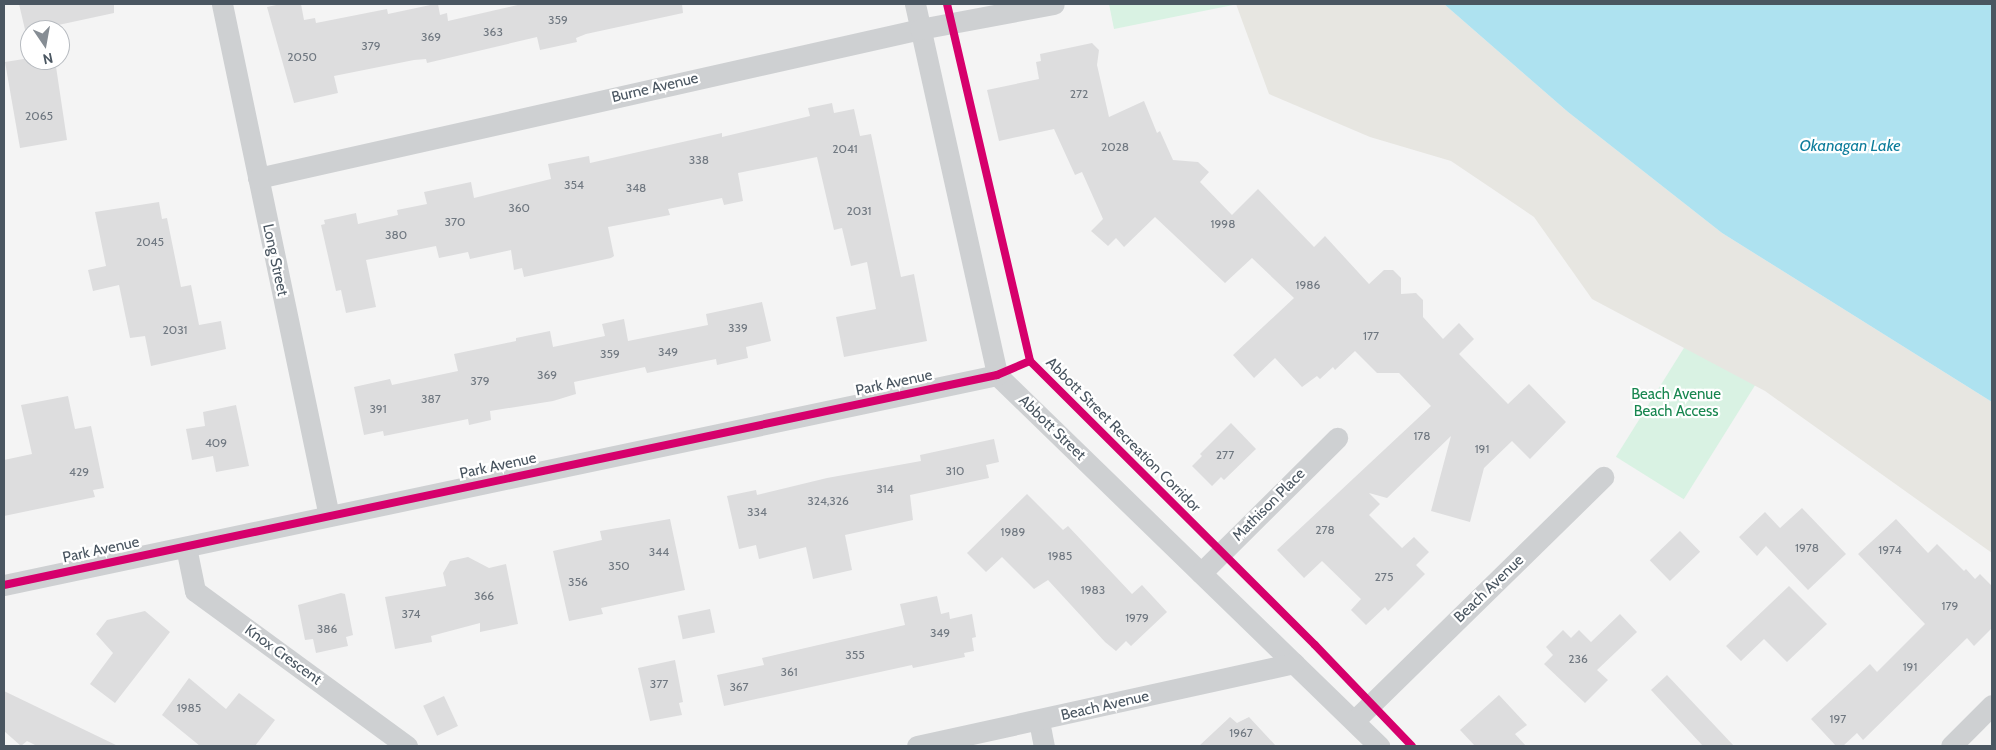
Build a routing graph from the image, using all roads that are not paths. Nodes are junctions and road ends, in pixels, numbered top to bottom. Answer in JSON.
{"nodes":[{"id":1,"x":222,"y":4,"type":"edge"},
{"id":2,"x":915,"y":4,"type":"edge"},
{"id":3,"x":1054,"y":4,"type":"edge"},
{"id":4,"x":920,"y":29,"type":"junction"},
{"id":5,"x":258,"y":178,"type":"junction"},
{"id":6,"x":997,"y":375,"type":"junction"},
{"id":7,"x":1337,"y":438,"type":"dead end"},
{"id":8,"x":1603,"y":478,"type":"dead end"},
{"id":9,"x":328,"y":516,"type":"junction"},
{"id":10,"x":186,"y":546,"type":"junction"},
{"id":11,"x":1201,"y":573,"type":"junction"},
{"id":12,"x":4,"y":585,"type":"edge"},
{"id":13,"x":1294,"y":663,"type":"junction"},
{"id":14,"x":1992,"y":705,"type":"edge"},
{"id":15,"x":1039,"y":721,"type":"junction"},
{"id":16,"x":1354,"y":721,"type":"junction"},
{"id":17,"x":408,"y":746,"type":"edge"},
{"id":18,"x":917,"y":746,"type":"edge"},
{"id":19,"x":1044,"y":746,"type":"edge"},
{"id":20,"x":1378,"y":746,"type":"edge"},
{"id":21,"x":1952,"y":746,"type":"edge"}],
"edges":[{"from":1,"to":5,"type":"street","name":"Long Street"},
{"from":2,"to":4,"type":"street"},
{"from":3,"to":4,"type":"street","name":"Burne Avenue"},
{"from":4,"to":5,"type":"street","name":"Burne Avenue"},
{"from":4,"to":6,"type":"street"},
{"from":5,"to":9,"type":"street","name":"Long Street"},
{"from":6,"to":9,"type":"street","name":"Park Avenue"},
{"from":6,"to":11,"type":"street","name":"Abbott Street"},
{"from":7,"to":11,"type":"street","name":"Mathison Place"},
{"from":8,"to":16,"type":"street","name":"Beach Avenue"},
{"from":9,"to":10,"type":"street","name":"Park Avenue"},
{"from":10,"to":12,"type":"street","name":"Park Avenue"},
{"from":10,"to":17,"type":"street","name":"Knox Crescent"},
{"from":11,"to":13,"type":"street","name":"Abbott Street"},
{"from":13,"to":15,"type":"street","name":"Beach Avenue"},
{"from":13,"to":16,"type":"street","name":"Abbott Street"},
{"from":14,"to":21,"type":"street"},
{"from":15,"to":18,"type":"street","name":"Beach Avenue"},
{"from":15,"to":19,"type":"street"},
{"from":16,"to":20,"type":"street","name":"Abbott Street"}]}
